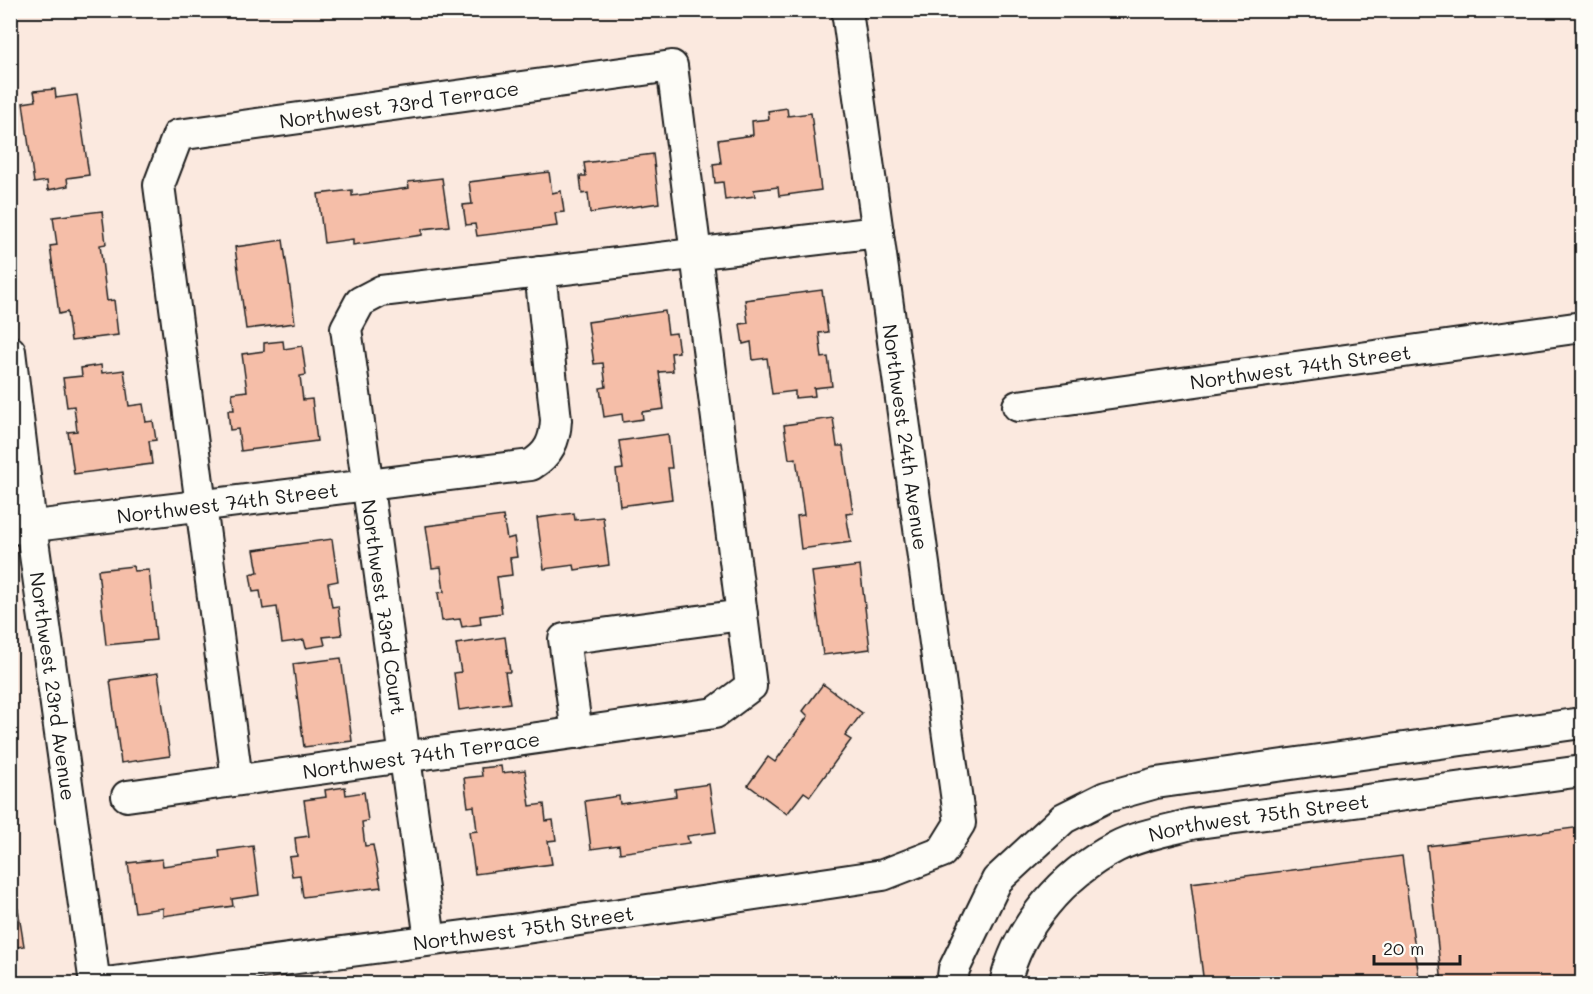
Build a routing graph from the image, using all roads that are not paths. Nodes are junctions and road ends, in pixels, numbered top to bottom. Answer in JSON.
{"nodes":[{"id":1,"x":848,"y":18,"type":"dead end"},
{"id":2,"x":878,"y":232,"type":"junction"},
{"id":3,"x":697,"y":254,"type":"junction"},
{"id":4,"x":540,"y":272,"type":"junction"},
{"id":5,"x":1582,"y":327,"type":"edge"},
{"id":6,"x":10,"y":351,"type":"edge"},
{"id":7,"x":1018,"y":406,"type":"dead end"},
{"id":8,"x":368,"y":487,"type":"junction"},
{"id":9,"x":201,"y":506,"type":"junction"},
{"id":10,"x":21,"y":527,"type":"edge"},
{"id":11,"x":742,"y":615,"type":"junction"},
{"id":12,"x":1580,"y":723,"type":"edge"},
{"id":13,"x":577,"y":733,"type":"junction"},
{"id":14,"x":1354,"y":755,"type":"junction"},
{"id":15,"x":405,"y":757,"type":"junction"},
{"id":16,"x":1582,"y":762,"type":"edge"},
{"id":17,"x":1582,"y":771,"type":"edge"},
{"id":18,"x":237,"y":780,"type":"junction"},
{"id":19,"x":127,"y":796,"type":"dead end"},
{"id":20,"x":1359,"y":801,"type":"junction"},
{"id":21,"x":942,"y":852,"type":"joint"},
{"id":22,"x":430,"y":940,"type":"junction"},
{"id":23,"x":97,"y":984,"type":"edge"},
{"id":24,"x":952,"y":984,"type":"edge"},
{"id":25,"x":1005,"y":984,"type":"edge"}],
"edges":[{"from":1,"to":2,"type":"street","name":"Northwest 24th Avenue"},
{"from":2,"to":3,"type":"street"},
{"from":2,"to":21,"type":"street","name":"Northwest 24th Avenue"},
{"from":3,"to":4,"type":"street"},
{"from":3,"to":9,"type":"street","name":"Northwest 73rd Terrace"},
{"from":3,"to":11,"type":"street"},
{"from":4,"to":8,"type":"street","name":"Northwest 74th Street"},
{"from":4,"to":8,"type":"street","name":"Northwest 73rd Court"},
{"from":5,"to":7,"type":"street","name":"Northwest 74th Street"},
{"from":6,"to":10,"type":"street","name":"Northwest 23rd Avenue"},
{"from":8,"to":9,"type":"street","name":"Northwest 74th Street"},
{"from":8,"to":15,"type":"street","name":"Northwest 73rd Court"},
{"from":9,"to":10,"type":"street","name":"Northwest 74th Street"},
{"from":9,"to":18,"type":"street"},
{"from":10,"to":23,"type":"street","name":"Northwest 23rd Avenue"},
{"from":11,"to":13,"type":"street","name":"Northwest 74th Terrace"},
{"from":11,"to":13,"type":"street"},
{"from":12,"to":14,"type":"street"},
{"from":12,"to":16,"type":"street"},
{"from":13,"to":15,"type":"street","name":"Northwest 74th Terrace"},
{"from":14,"to":20,"type":"street"},
{"from":14,"to":24,"type":"street"},
{"from":15,"to":18,"type":"street","name":"Northwest 74th Terrace"},
{"from":15,"to":22,"type":"street","name":"Northwest 73rd Court"},
{"from":17,"to":20,"type":"street","name":"Northwest 75th Street"},
{"from":18,"to":19,"type":"street","name":"Northwest 74th Terrace"},
{"from":20,"to":25,"type":"street","name":"Northwest 75th Street"},
{"from":21,"to":22,"type":"street","name":"Northwest 75th Street"},
{"from":22,"to":23,"type":"street","name":"Northwest 75th Street"}]}
